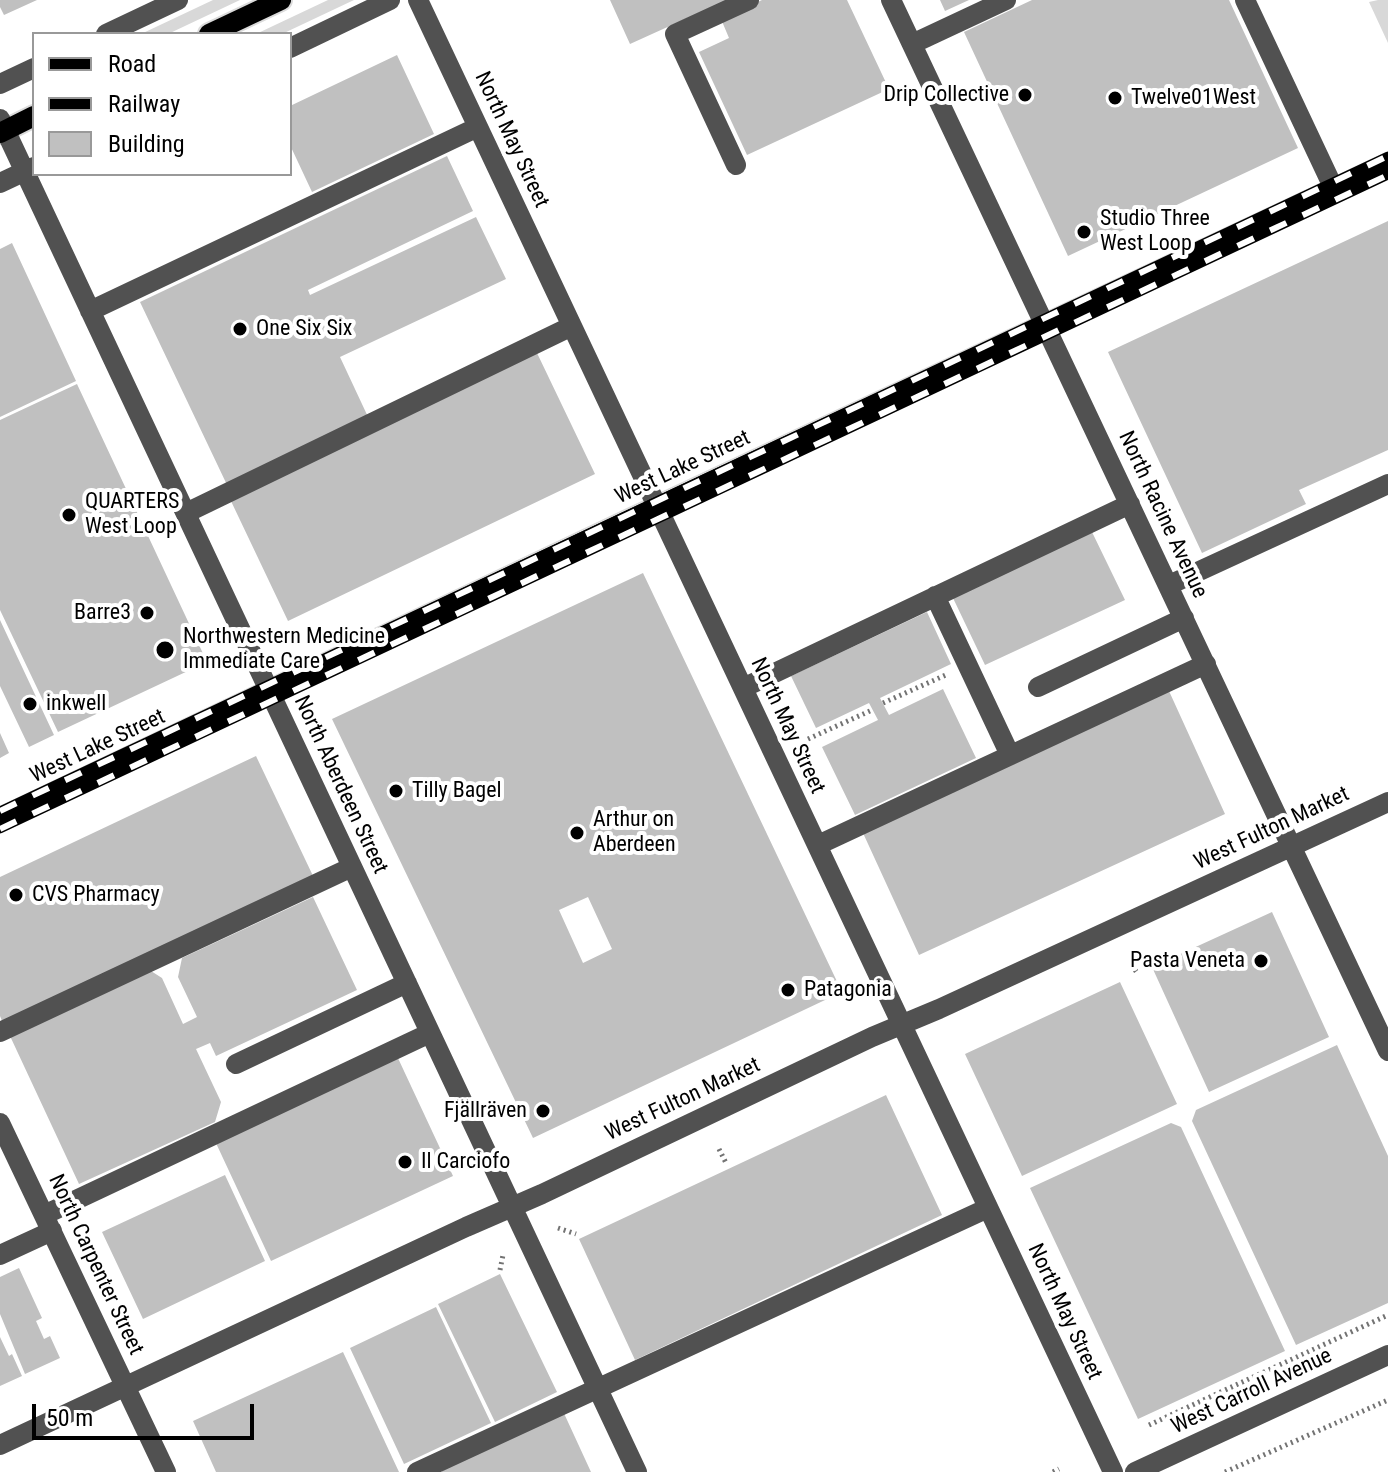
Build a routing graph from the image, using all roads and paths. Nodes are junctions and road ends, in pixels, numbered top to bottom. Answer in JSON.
{"nodes":[{"id":1,"x":178,"y":0,"type":"edge"},
{"id":2,"x":281,"y":0,"type":"edge"},
{"id":3,"x":390,"y":0,"type":"edge"},
{"id":4,"x":418,"y":0,"type":"edge"},
{"id":5,"x":749,"y":0,"type":"edge"},
{"id":6,"x":891,"y":0,"type":"edge"},
{"id":7,"x":1006,"y":0,"type":"edge"},
{"id":8,"x":1245,"y":0,"type":"edge"},
{"id":9,"x":110,"y":32,"type":"edge"},
{"id":10,"x":213,"y":32,"type":"edge"},
{"id":11,"x":912,"y":44,"type":"junction"},
{"id":12,"x":292,"y":47,"type":"edge"},
{"id":13,"x":32,"y":69,"type":"edge"},
{"id":14,"x":0,"y":84,"type":"edge"},
{"id":15,"x":32,"y":117,"type":"edge"},
{"id":16,"x":2,"y":127,"type":"edge"},
{"id":17,"x":478,"y":127,"type":"junction"},
{"id":18,"x":1388,"y":164,"type":"edge"},
{"id":19,"x":736,"y":165,"type":"dead end"},
{"id":20,"x":29,"y":169,"type":"edge"},
{"id":21,"x":32,"y":176,"type":"edge"},
{"id":22,"x":0,"y":183,"type":"edge"},
{"id":23,"x":1334,"y":189,"type":"junction"},
{"id":24,"x":90,"y":311,"type":"junction"},
{"id":25,"x":1045,"y":324,"type":"junction"},
{"id":26,"x":572,"y":326,"type":"junction"},
{"id":27,"x":1388,"y":484,"type":"edge"},
{"id":28,"x":1130,"y":504,"type":"junction"},
{"id":29,"x":658,"y":507,"type":"junction"},
{"id":30,"x":186,"y":513,"type":"junction"},
{"id":31,"x":1169,"y":585,"type":"junction"},
{"id":32,"x":935,"y":596,"type":"junction"},
{"id":33,"x":1184,"y":618,"type":"junction"},
{"id":34,"x":1206,"y":664,"type":"junction"},
{"id":35,"x":968,"y":665,"type":"junction"},
{"id":36,"x":1038,"y":687,"type":"dead end"},
{"id":37,"x":743,"y":688,"type":"junction"},
{"id":38,"x":270,"y":692,"type":"junction"},
{"id":39,"x":883,"y":703,"type":"dead end"},
{"id":40,"x":872,"y":710,"type":"dead end"},
{"id":41,"x":808,"y":739,"type":"dead end"},
{"id":42,"x":1010,"y":755,"type":"junction"},
{"id":43,"x":1388,"y":802,"type":"edge"},
{"id":44,"x":0,"y":819,"type":"edge"},
{"id":45,"x":818,"y":845,"type":"junction"},
{"id":46,"x":1293,"y":847,"type":"junction"},
{"id":47,"x":352,"y":867,"type":"junction"},
{"id":48,"x":407,"y":983,"type":"junction"},
{"id":49,"x":902,"y":1025,"type":"junction"},
{"id":50,"x":0,"y":1032,"type":"edge"},
{"id":51,"x":430,"y":1033,"type":"junction"},
{"id":52,"x":1388,"y":1051,"type":"edge"},
{"id":53,"x":236,"y":1064,"type":"dead end"},
{"id":54,"x":0,"y":1123,"type":"edge"},
{"id":55,"x":719,"y":1149,"type":"dead end"},
{"id":56,"x":726,"y":1163,"type":"dead end"},
{"id":57,"x":512,"y":1207,"type":"junction"},
{"id":58,"x":988,"y":1208,"type":"junction"},
{"id":59,"x":48,"y":1223,"type":"junction"},
{"id":60,"x":558,"y":1228,"type":"dead end"},
{"id":61,"x":576,"y":1234,"type":"dead end"},
{"id":62,"x":0,"y":1255,"type":"edge"},
{"id":63,"x":503,"y":1255,"type":"dead end"},
{"id":64,"x":500,"y":1270,"type":"dead end"},
{"id":65,"x":1388,"y":1315,"type":"edge"},
{"id":66,"x":1388,"y":1355,"type":"edge"},
{"id":67,"x":125,"y":1386,"type":"junction"},
{"id":68,"x":598,"y":1389,"type":"junction"},
{"id":69,"x":1388,"y":1400,"type":"edge"},
{"id":70,"x":1149,"y":1425,"type":"dead end"},
{"id":71,"x":0,"y":1445,"type":"edge"},
{"id":72,"x":166,"y":1472,"type":"edge"},
{"id":73,"x":417,"y":1472,"type":"edge"},
{"id":74,"x":637,"y":1472,"type":"edge"},
{"id":75,"x":1113,"y":1472,"type":"edge"},
{"id":76,"x":1135,"y":1472,"type":"edge"},
{"id":77,"x":1225,"y":1472,"type":"edge"}],
"edges":[{"from":1,"to":9,"type":"street"},
{"from":2,"to":10,"type":"main road"},
{"from":3,"to":12,"type":"street"},
{"from":4,"to":17,"type":"street","name":"North May Street"},
{"from":5,"to":19,"type":"street"},
{"from":6,"to":11,"type":"street","name":"North Racine Avenue"},
{"from":7,"to":11,"type":"street"},
{"from":8,"to":23,"type":"street"},
{"from":11,"to":25,"type":"street","name":"North Racine Avenue"},
{"from":13,"to":14,"type":"street"},
{"from":15,"to":16,"type":"main road"},
{"from":16,"to":20,"type":"street","name":"North Aberdeen Street"},
{"from":17,"to":24,"type":"street"},
{"from":17,"to":26,"type":"street","name":"North May Street"},
{"from":18,"to":23,"type":"main road","name":"West Lake Street"},
{"from":20,"to":22,"type":"street"},
{"from":21,"to":24,"type":"street","name":"North Aberdeen Street"},
{"from":23,"to":25,"type":"main road","name":"West Lake Street"},
{"from":24,"to":30,"type":"street","name":"North Aberdeen Street"},
{"from":25,"to":28,"type":"street","name":"North Racine Avenue"},
{"from":25,"to":29,"type":"main road","name":"West Lake Street"},
{"from":26,"to":29,"type":"street","name":"North May Street"},
{"from":26,"to":30,"type":"street"},
{"from":27,"to":31,"type":"street"},
{"from":28,"to":31,"type":"street","name":"North Racine Avenue"},
{"from":28,"to":32,"type":"street"},
{"from":29,"to":37,"type":"street","name":"North May Street"},
{"from":29,"to":38,"type":"main road","name":"West Lake Street"},
{"from":30,"to":38,"type":"street","name":"North Aberdeen Street"},
{"from":31,"to":33,"type":"street","name":"North Racine Avenue"},
{"from":32,"to":35,"type":"street"},
{"from":32,"to":37,"type":"street"},
{"from":33,"to":34,"type":"street","name":"North Racine Avenue"},
{"from":33,"to":36,"type":"street"},
{"from":34,"to":42,"type":"street"},
{"from":34,"to":46,"type":"street","name":"North Racine Avenue"},
{"from":35,"to":39,"type":"path"},
{"from":35,"to":42,"type":"street"},
{"from":37,"to":45,"type":"street","name":"North May Street"},
{"from":38,"to":44,"type":"main road","name":"West Lake Street"},
{"from":38,"to":47,"type":"street","name":"North Aberdeen Street"},
{"from":40,"to":41,"type":"path"},
{"from":42,"to":45,"type":"street"},
{"from":43,"to":46,"type":"street","name":"West Fulton Market"},
{"from":45,"to":49,"type":"street","name":"North May Street"},
{"from":46,"to":49,"type":"street","name":"West Fulton Market"},
{"from":46,"to":52,"type":"street","name":"North Racine Avenue"},
{"from":47,"to":48,"type":"street","name":"North Aberdeen Street"},
{"from":47,"to":50,"type":"street"},
{"from":48,"to":51,"type":"street","name":"North Aberdeen Street"},
{"from":48,"to":53,"type":"street"},
{"from":49,"to":57,"type":"street","name":"West Fulton Market"},
{"from":49,"to":58,"type":"street","name":"North May Street"},
{"from":51,"to":57,"type":"street","name":"North Aberdeen Street"},
{"from":51,"to":59,"type":"street"},
{"from":54,"to":59,"type":"street","name":"North Carpenter Street"},
{"from":55,"to":56,"type":"path"},
{"from":57,"to":67,"type":"street","name":"West Fulton Market"},
{"from":57,"to":68,"type":"street","name":"North Aberdeen Street"},
{"from":58,"to":68,"type":"street"},
{"from":58,"to":75,"type":"street","name":"North May Street"},
{"from":59,"to":62,"type":"street"},
{"from":59,"to":67,"type":"street","name":"North Carpenter Street"},
{"from":60,"to":61,"type":"path"},
{"from":63,"to":64,"type":"path"},
{"from":65,"to":70,"type":"path"},
{"from":66,"to":76,"type":"street","name":"West Carroll Avenue"},
{"from":67,"to":71,"type":"street","name":"West Fulton Market"},
{"from":67,"to":72,"type":"street","name":"North Carpenter Street"},
{"from":68,"to":73,"type":"street"},
{"from":68,"to":74,"type":"street","name":"North Aberdeen Street"},
{"from":69,"to":77,"type":"path"}]}
